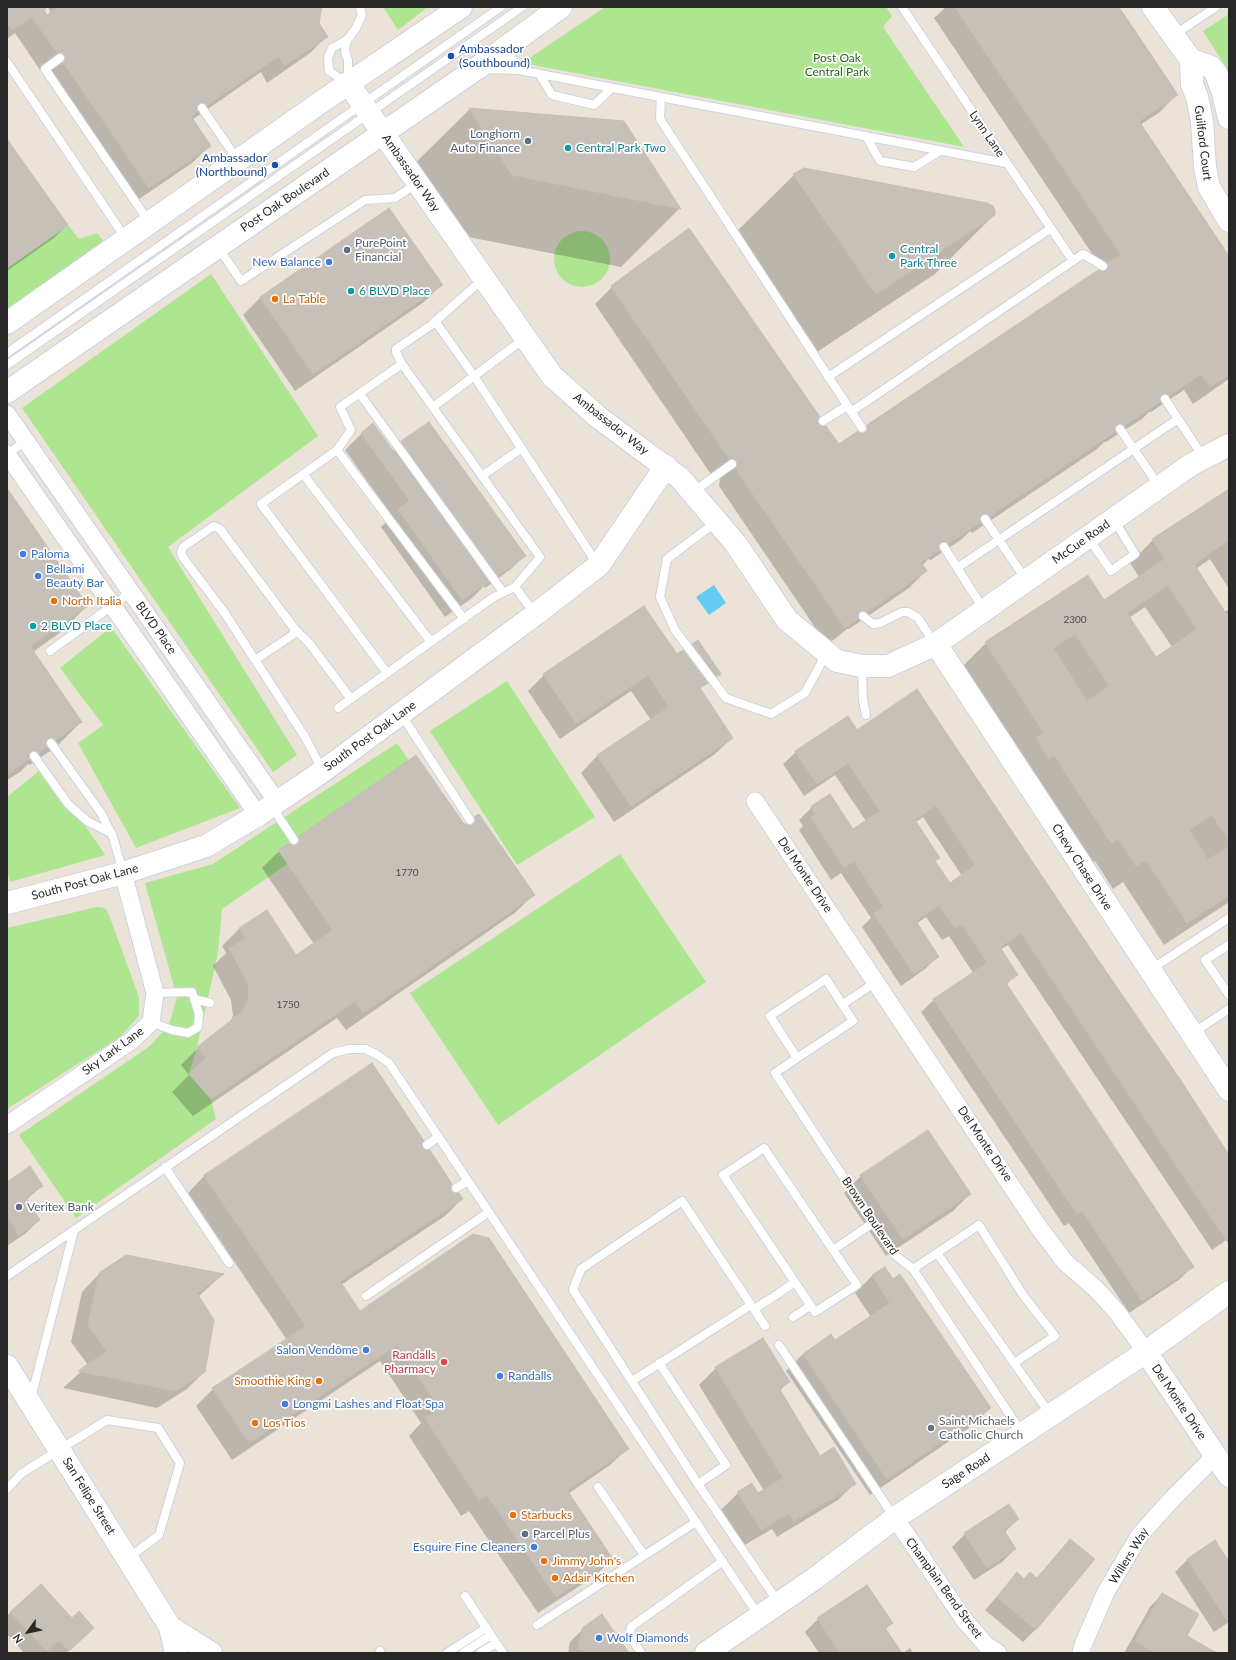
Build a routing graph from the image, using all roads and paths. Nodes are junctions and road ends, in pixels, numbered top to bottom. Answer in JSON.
{"nodes":[{"id":1,"x":360,"y":7,"type":"edge"},
{"id":2,"x":461,"y":7,"type":"edge"},
{"id":3,"x":501,"y":7,"type":"edge"},
{"id":4,"x":522,"y":7,"type":"edge"},
{"id":5,"x":561,"y":7,"type":"edge"},
{"id":6,"x":902,"y":7,"type":"edge"},
{"id":7,"x":1153,"y":7,"type":"edge"},
{"id":8,"x":1216,"y":7,"type":"edge"},
{"id":9,"x":1172,"y":36,"type":"junction"},
{"id":10,"x":347,"y":40,"type":"junction"},
{"id":11,"x":506,"y":48,"type":"junction"},
{"id":12,"x":60,"y":58,"type":"dead end"},
{"id":13,"x":1191,"y":60,"type":"junction"},
{"id":14,"x":7,"y":62,"type":"edge"},
{"id":15,"x":476,"y":69,"type":"junction"},
{"id":16,"x":519,"y":70,"type":"junction"},
{"id":17,"x":539,"y":74,"type":"junction"},
{"id":18,"x":348,"y":83,"type":"junction"},
{"id":19,"x":612,"y":88,"type":"junction"},
{"id":20,"x":661,"y":97,"type":"junction"},
{"id":21,"x":202,"y":108,"type":"dead end"},
{"id":22,"x":365,"y":108,"type":"junction"},
{"id":23,"x":1229,"y":118,"type":"edge"},
{"id":24,"x":383,"y":133,"type":"junction"},
{"id":25,"x":866,"y":136,"type":"junction"},
{"id":26,"x":940,"y":151,"type":"junction"},
{"id":27,"x":238,"y":160,"type":"junction"},
{"id":28,"x":1006,"y":163,"type":"junction"},
{"id":29,"x":418,"y":183,"type":"junction"},
{"id":30,"x":1229,"y":221,"type":"edge"},
{"id":31,"x":150,"y":223,"type":"junction"},
{"id":32,"x":1050,"y":229,"type":"junction"},
{"id":33,"x":126,"y":240,"type":"junction"},
{"id":34,"x":217,"y":246,"type":"junction"},
{"id":35,"x":1073,"y":261,"type":"junction"},
{"id":36,"x":1104,"y":266,"type":"dead end"},
{"id":37,"x":484,"y":279,"type":"junction"},
{"id":38,"x":435,"y":321,"type":"junction"},
{"id":39,"x":7,"y":323,"type":"edge"},
{"id":40,"x":525,"y":338,"type":"junction"},
{"id":41,"x":7,"y":353,"type":"edge"},
{"id":42,"x":402,"y":364,"type":"junction"},
{"id":43,"x":7,"y":365,"type":"edge"},
{"id":44,"x":474,"y":376,"type":"junction"},
{"id":45,"x":828,"y":377,"type":"junction"},
{"id":46,"x":7,"y":392,"type":"edge"},
{"id":47,"x":360,"y":394,"type":"junction"},
{"id":48,"x":1164,"y":399,"type":"dead end"},
{"id":49,"x":433,"y":407,"type":"junction"},
{"id":50,"x":849,"y":409,"type":"junction"},
{"id":51,"x":7,"y":414,"type":"edge"},
{"id":52,"x":1178,"y":419,"type":"junction"},
{"id":53,"x":823,"y":421,"type":"dead end"},
{"id":54,"x":862,"y":428,"type":"dead end"},
{"id":55,"x":1120,"y":429,"type":"dead end"},
{"id":56,"x":26,"y":441,"type":"junction"},
{"id":57,"x":1229,"y":445,"type":"edge"},
{"id":58,"x":522,"y":448,"type":"junction"},
{"id":59,"x":1134,"y":449,"type":"junction"},
{"id":60,"x":337,"y":450,"type":"junction"},
{"id":61,"x":7,"y":454,"type":"edge"},
{"id":62,"x":1203,"y":458,"type":"junction"},
{"id":63,"x":732,"y":464,"type":"dead end"},
{"id":64,"x":666,"y":466,"type":"junction"},
{"id":65,"x":303,"y":474,"type":"junction"},
{"id":66,"x":482,"y":476,"type":"junction"},
{"id":67,"x":1159,"y":487,"type":"junction"},
{"id":68,"x":692,"y":492,"type":"junction"},
{"id":69,"x":985,"y":519,"type":"dead end"},
{"id":70,"x":1113,"y":519,"type":"junction"},
{"id":71,"x":717,"y":522,"type":"junction"},
{"id":72,"x":1088,"y":537,"type":"junction"},
{"id":73,"x":999,"y":540,"type":"junction"},
{"id":74,"x":944,"y":547,"type":"dead end"},
{"id":75,"x":599,"y":565,"type":"junction"},
{"id":76,"x":957,"y":568,"type":"junction"},
{"id":77,"x":1026,"y":581,"type":"junction"},
{"id":78,"x":515,"y":587,"type":"junction"},
{"id":79,"x":131,"y":592,"type":"junction"},
{"id":80,"x":503,"y":592,"type":"junction"},
{"id":81,"x":113,"y":606,"type":"junction"},
{"id":82,"x":984,"y":610,"type":"junction"},
{"id":83,"x":536,"y":614,"type":"junction"},
{"id":84,"x":863,"y":616,"type":"dead end"},
{"id":85,"x":464,"y":619,"type":"junction"},
{"id":86,"x":294,"y":628,"type":"junction"},
{"id":87,"x":431,"y":642,"type":"junction"},
{"id":88,"x":936,"y":644,"type":"junction"},
{"id":89,"x":50,"y":651,"type":"dead end"},
{"id":90,"x":827,"y":653,"type":"junction"},
{"id":91,"x":255,"y":660,"type":"junction"},
{"id":92,"x":862,"y":666,"type":"junction"},
{"id":93,"x":387,"y":673,"type":"junction"},
{"id":94,"x":351,"y":699,"type":"junction"},
{"id":95,"x":338,"y":708,"type":"dead end"},
{"id":96,"x":401,"y":713,"type":"junction"},
{"id":97,"x":866,"y":715,"type":"dead end"},
{"id":98,"x":51,"y":744,"type":"dead end"},
{"id":99,"x":34,"y":756,"type":"dead end"},
{"id":100,"x":323,"y":771,"type":"junction"},
{"id":101,"x":755,"y":801,"type":"dead end"},
{"id":102,"x":269,"y":808,"type":"junction"},
{"id":103,"x":470,"y":820,"type":"dead end"},
{"id":104,"x":111,"y":833,"type":"junction"},
{"id":105,"x":294,"y":840,"type":"dead end"},
{"id":106,"x":123,"y":873,"type":"junction"},
{"id":107,"x":7,"y":904,"type":"edge"},
{"id":108,"x":1229,"y":918,"type":"edge"},
{"id":109,"x":1229,"y":944,"type":"edge"},
{"id":110,"x":1150,"y":970,"type":"junction"},
{"id":111,"x":876,"y":982,"type":"junction"},
{"id":112,"x":155,"y":993,"type":"junction"},
{"id":113,"x":1229,"y":996,"type":"edge"},
{"id":114,"x":194,"y":999,"type":"junction"},
{"id":115,"x":210,"y":1003,"type":"dead end"},
{"id":116,"x":843,"y":1004,"type":"junction"},
{"id":117,"x":1229,"y":1009,"type":"edge"},
{"id":118,"x":152,"y":1022,"type":"junction"},
{"id":119,"x":1192,"y":1034,"type":"junction"},
{"id":120,"x":797,"y":1058,"type":"junction"},
{"id":121,"x":1229,"y":1090,"type":"edge"},
{"id":122,"x":7,"y":1125,"type":"edge"},
{"id":123,"x":438,"y":1137,"type":"junction"},
{"id":124,"x":427,"y":1145,"type":"dead end"},
{"id":125,"x":165,"y":1167,"type":"junction"},
{"id":126,"x":468,"y":1181,"type":"junction"},
{"id":127,"x":456,"y":1188,"type":"dead end"},
{"id":128,"x":489,"y":1212,"type":"junction"},
{"id":129,"x":873,"y":1223,"type":"junction"},
{"id":130,"x":74,"y":1230,"type":"junction"},
{"id":131,"x":832,"y":1250,"type":"junction"},
{"id":132,"x":937,"y":1253,"type":"junction"},
{"id":133,"x":229,"y":1263,"type":"dead end"},
{"id":134,"x":913,"y":1269,"type":"junction"},
{"id":135,"x":7,"y":1276,"type":"edge"},
{"id":136,"x":795,"y":1282,"type":"junction"},
{"id":137,"x":1229,"y":1292,"type":"edge"},
{"id":138,"x":366,"y":1296,"type":"dead end"},
{"id":139,"x":810,"y":1306,"type":"junction"},
{"id":140,"x":753,"y":1307,"type":"junction"},
{"id":141,"x":793,"y":1317,"type":"dead end"},
{"id":142,"x":765,"y":1326,"type":"dead end"},
{"id":143,"x":778,"y":1345,"type":"dead end"},
{"id":144,"x":1146,"y":1352,"type":"junction"},
{"id":145,"x":1014,"y":1363,"type":"junction"},
{"id":146,"x":659,"y":1364,"type":"junction"},
{"id":147,"x":7,"y":1366,"type":"edge"},
{"id":148,"x":632,"y":1381,"type":"junction"},
{"id":149,"x":30,"y":1402,"type":"junction"},
{"id":150,"x":1050,"y":1415,"type":"junction"},
{"id":151,"x":1022,"y":1434,"type":"junction"},
{"id":152,"x":60,"y":1451,"type":"junction"},
{"id":153,"x":1215,"y":1456,"type":"junction"},
{"id":154,"x":1229,"y":1476,"type":"edge"},
{"id":155,"x":698,"y":1484,"type":"junction"},
{"id":156,"x":598,"y":1487,"type":"dead end"},
{"id":157,"x":7,"y":1489,"type":"edge"},
{"id":158,"x":895,"y":1518,"type":"junction"},
{"id":159,"x":696,"y":1522,"type":"junction"},
{"id":160,"x":644,"y":1555,"type":"junction"},
{"id":161,"x":127,"y":1558,"type":"junction"},
{"id":162,"x":723,"y":1561,"type":"junction"},
{"id":163,"x":465,"y":1596,"type":"dead end"},
{"id":164,"x":778,"y":1603,"type":"junction"},
{"id":165,"x":759,"y":1616,"type":"junction"},
{"id":166,"x":537,"y":1626,"type":"dead end"},
{"id":167,"x":170,"y":1627,"type":"junction"},
{"id":168,"x":486,"y":1628,"type":"junction"},
{"id":169,"x":491,"y":1635,"type":"junction"},
{"id":170,"x":496,"y":1642,"type":"junction"},
{"id":171,"x":500,"y":1652,"type":"edge"},
{"id":172,"x":176,"y":1653,"type":"edge"},
{"id":173,"x":211,"y":1653,"type":"edge"},
{"id":174,"x":447,"y":1653,"type":"edge"},
{"id":175,"x":463,"y":1653,"type":"edge"},
{"id":176,"x":480,"y":1653,"type":"edge"},
{"id":177,"x":641,"y":1653,"type":"edge"},
{"id":178,"x":706,"y":1653,"type":"edge"},
{"id":179,"x":998,"y":1653,"type":"edge"},
{"id":180,"x":1081,"y":1653,"type":"edge"}],
"edges":[{"from":1,"to":10,"type":"lane"},
{"from":2,"to":18,"type":"street"},
{"from":3,"to":22,"type":"lane"},
{"from":4,"to":22,"type":"lane"},
{"from":5,"to":11,"type":"street","name":"Post Oak Boulevard"},
{"from":6,"to":28,"type":"lane","name":"Lynn Lane"},
{"from":7,"to":9,"type":"street"},
{"from":8,"to":9,"type":"lane"},
{"from":9,"to":13,"type":"street"},
{"from":10,"to":18,"type":"lane"},
{"from":10,"to":18,"type":"lane"},
{"from":11,"to":15,"type":"street","name":"Post Oak Boulevard"},
{"from":11,"to":16,"type":"lane"},
{"from":12,"to":31,"type":"lane"},
{"from":13,"to":23,"type":"street"},
{"from":13,"to":30,"type":"street","name":"Guilford Court"},
{"from":14,"to":33,"type":"lane"},
{"from":15,"to":16,"type":"lane"},
{"from":15,"to":24,"type":"street","name":"Post Oak Boulevard"},
{"from":16,"to":17,"type":"lane"},
{"from":17,"to":19,"type":"lane"},
{"from":17,"to":19,"type":"lane"},
{"from":18,"to":22,"type":"street","name":"Ambassador Way"},
{"from":18,"to":27,"type":"street"},
{"from":19,"to":20,"type":"lane"},
{"from":20,"to":25,"type":"lane"},
{"from":20,"to":45,"type":"lane"},
{"from":21,"to":27,"type":"lane"},
{"from":22,"to":24,"type":"street","name":"Ambassador Way"},
{"from":22,"to":41,"type":"lane"},
{"from":22,"to":43,"type":"lane"},
{"from":24,"to":29,"type":"street","name":"Ambassador Way"},
{"from":24,"to":34,"type":"street","name":"Post Oak Boulevard"},
{"from":25,"to":26,"type":"lane"},
{"from":25,"to":26,"type":"lane"},
{"from":26,"to":28,"type":"lane"},
{"from":27,"to":31,"type":"street"},
{"from":28,"to":32,"type":"lane","name":"Lynn Lane"},
{"from":29,"to":34,"type":"lane"},
{"from":29,"to":37,"type":"street","name":"Ambassador Way"},
{"from":31,"to":33,"type":"street"},
{"from":32,"to":35,"type":"lane","name":"Lynn Lane"},
{"from":32,"to":45,"type":"lane"},
{"from":33,"to":39,"type":"street"},
{"from":34,"to":46,"type":"street","name":"Post Oak Boulevard"},
{"from":35,"to":36,"type":"lane"},
{"from":35,"to":50,"type":"lane"},
{"from":37,"to":38,"type":"lane"},
{"from":37,"to":40,"type":"street","name":"Ambassador Way"},
{"from":38,"to":42,"type":"lane"},
{"from":38,"to":44,"type":"lane"},
{"from":40,"to":44,"type":"lane"},
{"from":40,"to":64,"type":"street","name":"Ambassador Way"},
{"from":42,"to":47,"type":"lane"},
{"from":42,"to":49,"type":"lane"},
{"from":44,"to":49,"type":"lane"},
{"from":44,"to":58,"type":"lane"},
{"from":45,"to":50,"type":"lane"},
{"from":47,"to":60,"type":"lane"},
{"from":47,"to":80,"type":"lane"},
{"from":48,"to":52,"type":"lane"},
{"from":49,"to":66,"type":"lane"},
{"from":50,"to":53,"type":"lane"},
{"from":50,"to":54,"type":"lane"},
{"from":51,"to":56,"type":"street","name":"BLVD Place"},
{"from":52,"to":59,"type":"lane"},
{"from":52,"to":62,"type":"lane"},
{"from":55,"to":59,"type":"lane"},
{"from":56,"to":61,"type":"lane"},
{"from":56,"to":79,"type":"street","name":"BLVD Place"},
{"from":57,"to":62,"type":"street","name":"McCue Road"},
{"from":58,"to":66,"type":"lane"},
{"from":58,"to":75,"type":"lane"},
{"from":59,"to":67,"type":"lane"},
{"from":59,"to":73,"type":"lane"},
{"from":60,"to":65,"type":"lane"},
{"from":60,"to":85,"type":"lane"},
{"from":61,"to":81,"type":"street","name":"BLVD Place"},
{"from":62,"to":67,"type":"street","name":"McCue Road"},
{"from":63,"to":68,"type":"lane"},
{"from":64,"to":68,"type":"street","name":"Ambassador Way"},
{"from":64,"to":75,"type":"street","name":"South Post Oak Lane"},
{"from":65,"to":87,"type":"lane"},
{"from":65,"to":93,"type":"lane"},
{"from":66,"to":78,"type":"lane"},
{"from":67,"to":70,"type":"street","name":"McCue Road"},
{"from":68,"to":71,"type":"street","name":"Ambassador Way"},
{"from":69,"to":73,"type":"lane"},
{"from":70,"to":72,"type":"street","name":"McCue Road"},
{"from":70,"to":72,"type":"lane"},
{"from":71,"to":90,"type":"street","name":"Ambassador Way"},
{"from":71,"to":90,"type":"lane"},
{"from":72,"to":77,"type":"street","name":"McCue Road"},
{"from":73,"to":76,"type":"lane"},
{"from":73,"to":77,"type":"lane"},
{"from":74,"to":76,"type":"lane"},
{"from":75,"to":83,"type":"street","name":"South Post Oak Lane"},
{"from":76,"to":82,"type":"lane"},
{"from":77,"to":82,"type":"street","name":"McCue Road"},
{"from":78,"to":80,"type":"lane"},
{"from":78,"to":83,"type":"lane"},
{"from":79,"to":81,"type":"lane"},
{"from":79,"to":102,"type":"street","name":"BLVD Place"},
{"from":80,"to":85,"type":"lane"},
{"from":81,"to":89,"type":"lane"},
{"from":81,"to":102,"type":"street","name":"BLVD Place"},
{"from":82,"to":88,"type":"street","name":"McCue Road"},
{"from":83,"to":96,"type":"street","name":"South Post Oak Lane"},
{"from":84,"to":88,"type":"lane"},
{"from":85,"to":87,"type":"lane"},
{"from":86,"to":91,"type":"lane"},
{"from":86,"to":91,"type":"lane"},
{"from":86,"to":94,"type":"lane"},
{"from":87,"to":93,"type":"lane"},
{"from":88,"to":92,"type":"street","name":"Ambassador Way"},
{"from":88,"to":110,"type":"street","name":"Chevy Chase Drive"},
{"from":90,"to":92,"type":"street","name":"Ambassador Way"},
{"from":91,"to":100,"type":"lane"},
{"from":92,"to":97,"type":"lane"},
{"from":93,"to":94,"type":"lane"},
{"from":94,"to":95,"type":"lane"},
{"from":96,"to":100,"type":"street","name":"South Post Oak Lane"},
{"from":96,"to":103,"type":"lane"},
{"from":98,"to":104,"type":"lane"},
{"from":99,"to":104,"type":"lane"},
{"from":100,"to":102,"type":"street","name":"South Post Oak Lane"},
{"from":101,"to":111,"type":"street","name":"Del Monte Drive"},
{"from":102,"to":105,"type":"lane"},
{"from":102,"to":106,"type":"street","name":"South Post Oak Lane"},
{"from":104,"to":106,"type":"lane"},
{"from":106,"to":107,"type":"street","name":"South Post Oak Lane"},
{"from":106,"to":112,"type":"street","name":"Sky Lark Lane"},
{"from":108,"to":110,"type":"lane"},
{"from":109,"to":113,"type":"lane"},
{"from":110,"to":119,"type":"street","name":"Chevy Chase Drive"},
{"from":111,"to":116,"type":"lane"},
{"from":111,"to":144,"type":"street","name":"Del Monte Drive"},
{"from":112,"to":114,"type":"lane"},
{"from":112,"to":118,"type":"street","name":"Sky Lark Lane"},
{"from":114,"to":115,"type":"lane"},
{"from":114,"to":118,"type":"lane"},
{"from":116,"to":120,"type":"lane"},
{"from":116,"to":120,"type":"lane"},
{"from":117,"to":119,"type":"lane"},
{"from":118,"to":122,"type":"street","name":"Sky Lark Lane"},
{"from":119,"to":121,"type":"street","name":"Chevy Chase Drive"},
{"from":120,"to":129,"type":"lane","name":"Brown Boulevard"},
{"from":123,"to":124,"type":"lane"},
{"from":123,"to":125,"type":"lane"},
{"from":123,"to":126,"type":"lane"},
{"from":125,"to":130,"type":"lane"},
{"from":125,"to":133,"type":"lane"},
{"from":126,"to":127,"type":"lane"},
{"from":126,"to":128,"type":"lane"},
{"from":128,"to":138,"type":"lane"},
{"from":128,"to":159,"type":"lane"},
{"from":129,"to":131,"type":"lane"},
{"from":129,"to":134,"type":"lane","name":"Brown Boulevard"},
{"from":130,"to":135,"type":"lane"},
{"from":130,"to":149,"type":"lane"},
{"from":131,"to":136,"type":"lane"},
{"from":131,"to":139,"type":"lane"},
{"from":132,"to":134,"type":"lane"},
{"from":132,"to":145,"type":"lane"},
{"from":132,"to":145,"type":"lane"},
{"from":134,"to":151,"type":"lane","name":"Brown Boulevard"},
{"from":136,"to":139,"type":"lane"},
{"from":136,"to":140,"type":"lane"},
{"from":137,"to":144,"type":"street","name":"Sage Road"},
{"from":139,"to":141,"type":"lane"},
{"from":140,"to":142,"type":"lane"},
{"from":140,"to":146,"type":"lane"},
{"from":140,"to":148,"type":"lane"},
{"from":143,"to":158,"type":"lane"},
{"from":144,"to":150,"type":"street","name":"Sage Road"},
{"from":144,"to":153,"type":"street","name":"Del Monte Drive"},
{"from":145,"to":150,"type":"lane"},
{"from":146,"to":148,"type":"lane"},
{"from":146,"to":155,"type":"lane"},
{"from":147,"to":149,"type":"street","name":"San Felipe Street"},
{"from":148,"to":155,"type":"lane"},
{"from":149,"to":152,"type":"street","name":"San Felipe Street"},
{"from":150,"to":151,"type":"street","name":"Sage Road"},
{"from":151,"to":158,"type":"street","name":"Sage Road"},
{"from":152,"to":157,"type":"lane"},
{"from":152,"to":161,"type":"street","name":"San Felipe Street"},
{"from":152,"to":161,"type":"lane"},
{"from":153,"to":154,"type":"street","name":"Del Monte Drive"},
{"from":153,"to":180,"type":"street","name":"Willers Way"},
{"from":155,"to":164,"type":"lane"},
{"from":156,"to":160,"type":"lane"},
{"from":158,"to":164,"type":"street","name":"Sage Road"},
{"from":158,"to":179,"type":"street","name":"Champlain Bend Street"},
{"from":159,"to":160,"type":"lane"},
{"from":159,"to":162,"type":"lane"},
{"from":160,"to":166,"type":"lane"},
{"from":161,"to":167,"type":"street","name":"San Felipe Street"},
{"from":162,"to":165,"type":"lane"},
{"from":162,"to":177,"type":"lane"},
{"from":163,"to":168,"type":"lane"},
{"from":164,"to":165,"type":"street","name":"Sage Road"},
{"from":165,"to":178,"type":"street","name":"Sage Road"},
{"from":167,"to":172,"type":"street","name":"San Felipe Street"},
{"from":167,"to":173,"type":"street","name":"San Felipe Street"},
{"from":168,"to":169,"type":"lane"},
{"from":168,"to":174,"type":"lane"},
{"from":169,"to":170,"type":"lane"},
{"from":169,"to":175,"type":"lane"},
{"from":170,"to":171,"type":"lane"},
{"from":170,"to":176,"type":"lane"}]}
